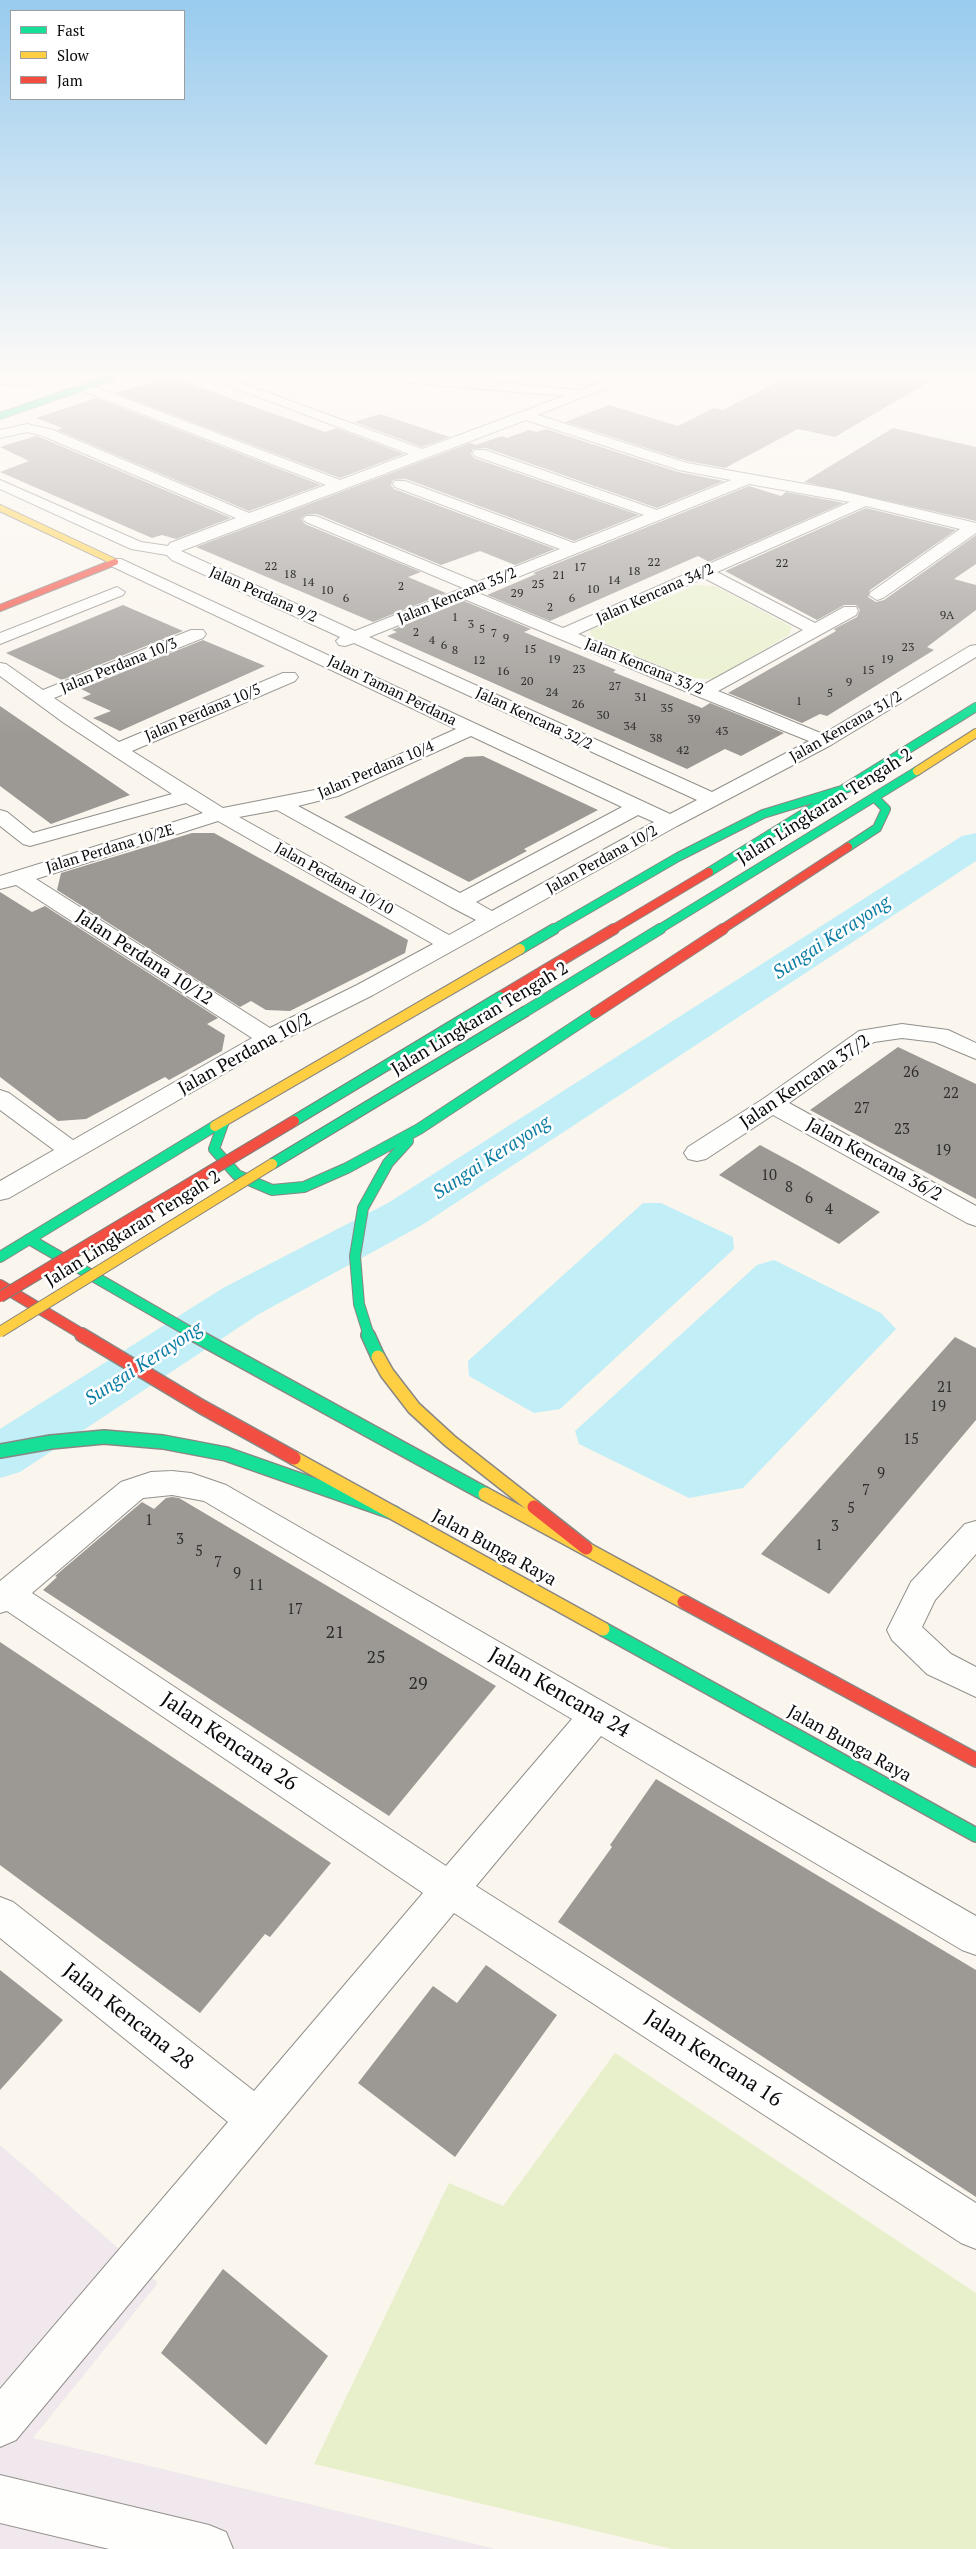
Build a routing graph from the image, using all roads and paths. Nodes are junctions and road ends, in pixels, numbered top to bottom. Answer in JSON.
{"nodes":[{"id":1,"x":26,"y":496,"type":"edge"},
{"id":2,"x":196,"y":496,"type":"edge"},
{"id":3,"x":309,"y":496,"type":"edge"},
{"id":4,"x":432,"y":496,"type":"edge"},
{"id":5,"x":603,"y":496,"type":"edge"},
{"id":6,"x":705,"y":496,"type":"edge"},
{"id":7,"x":845,"y":496,"type":"edge"},
{"id":8,"x":866,"y":500,"type":"junction"},
{"id":9,"x":0,"y":508,"type":"edge"},
{"id":10,"x":658,"y":515,"type":"junction"},
{"id":11,"x":250,"y":519,"type":"junction"},
{"id":12,"x":311,"y":519,"type":"dead end"},
{"id":13,"x":974,"y":528,"type":"edge"},
{"id":14,"x":574,"y":549,"type":"junction"},
{"id":15,"x":172,"y":551,"type":"junction"},
{"id":16,"x":114,"y":562,"type":"junction"},
{"id":17,"x":706,"y":572,"type":"junction"},
{"id":18,"x":470,"y":590,"type":"junction"},
{"id":19,"x":117,"y":592,"type":"dead end"},
{"id":20,"x":876,"y":595,"type":"dead end"},
{"id":21,"x":0,"y":608,"type":"edge"},
{"id":22,"x":850,"y":611,"type":"dead end"},
{"id":23,"x":814,"y":630,"type":"junction"},
{"id":24,"x":197,"y":634,"type":"dead end"},
{"id":25,"x":563,"y":634,"type":"junction"},
{"id":26,"x":356,"y":636,"type":"junction"},
{"id":27,"x":0,"y":639,"type":"edge"},
{"id":28,"x":976,"y":650,"type":"edge"},
{"id":29,"x":313,"y":654,"type":"junction"},
{"id":30,"x":0,"y":668,"type":"edge"},
{"id":31,"x":289,"y":677,"type":"dead end"},
{"id":32,"x":703,"y":692,"type":"junction"},
{"id":33,"x":42,"y":697,"type":"junction"},
{"id":34,"x":976,"y":708,"type":"edge"},
{"id":35,"x":471,"y":729,"type":"junction"},
{"id":36,"x":976,"y":733,"type":"edge"},
{"id":37,"x":824,"y":741,"type":"junction"},
{"id":38,"x":117,"y":750,"type":"junction"},
{"id":39,"x":848,"y":788,"type":"junction"},
{"id":40,"x":188,"y":796,"type":"junction"},
{"id":41,"x":875,"y":798,"type":"junction"},
{"id":42,"x":713,"y":800,"type":"junction"},
{"id":43,"x":280,"y":804,"type":"junction"},
{"id":44,"x":636,"y":807,"type":"junction"},
{"id":45,"x":220,"y":814,"type":"junction"},
{"id":46,"x":0,"y":816,"type":"edge"},
{"id":47,"x":670,"y":822,"type":"junction"},
{"id":48,"x":10,"y":880,"type":"edge"},
{"id":49,"x":459,"y":902,"type":"junction"},
{"id":50,"x":493,"y":920,"type":"junction"},
{"id":51,"x":449,"y":944,"type":"junction"},
{"id":52,"x":269,"y":1038,"type":"junction"},
{"id":53,"x":976,"y":1052,"type":"edge"},
{"id":54,"x":0,"y":1098,"type":"edge"},
{"id":55,"x":772,"y":1104,"type":"junction"},
{"id":56,"x":224,"y":1120,"type":"junction"},
{"id":57,"x":420,"y":1129,"type":"junction"},
{"id":58,"x":70,"y":1150,"type":"junction"},
{"id":59,"x":697,"y":1153,"type":"dead end"},
{"id":60,"x":5,"y":1181,"type":"edge"},
{"id":61,"x":976,"y":1217,"type":"edge"},
{"id":62,"x":29,"y":1239,"type":"junction"},
{"id":63,"x":0,"y":1257,"type":"edge"},
{"id":64,"x":0,"y":1285,"type":"edge"},
{"id":65,"x":0,"y":1296,"type":"edge"},
{"id":66,"x":0,"y":1332,"type":"edge"},
{"id":67,"x":0,"y":1451,"type":"edge"},
{"id":68,"x":394,"y":1513,"type":"junction"},
{"id":69,"x":976,"y":1533,"type":"edge"},
{"id":70,"x":586,"y":1548,"type":"junction"},
{"id":71,"x":4,"y":1597,"type":"edge"},
{"id":72,"x":976,"y":1683,"type":"edge"},
{"id":73,"x":597,"y":1715,"type":"junction"},
{"id":74,"x":976,"y":1760,"type":"edge"},
{"id":75,"x":976,"y":1835,"type":"edge"},
{"id":76,"x":450,"y":1890,"type":"junction"},
{"id":77,"x":0,"y":1915,"type":"edge"},
{"id":78,"x":976,"y":1936,"type":"edge"},
{"id":79,"x":257,"y":2119,"type":"junction"},
{"id":80,"x":976,"y":2228,"type":"edge"},
{"id":81,"x":0,"y":2424,"type":"edge"},
{"id":82,"x":0,"y":2498,"type":"edge"},
{"id":83,"x":209,"y":2549,"type":"edge"}],
"edges":[{"from":1,"to":15,"type":"street"},
{"from":2,"to":11,"type":"street"},
{"from":3,"to":11,"type":"street"},
{"from":4,"to":14,"type":"street"},
{"from":5,"to":10,"type":"street"},
{"from":6,"to":10,"type":"street","name":"Jalan Kencana 35/2"},
{"from":7,"to":8,"type":"street"},
{"from":8,"to":13,"type":"street"},
{"from":8,"to":17,"type":"street","name":"Jalan Kencana 34/2"},
{"from":9,"to":16,"type":"main road"},
{"from":10,"to":14,"type":"street","name":"Jalan Kencana 35/2"},
{"from":11,"to":15,"type":"street"},
{"from":12,"to":18,"type":"street","name":"Jalan Kencana 33/2"},
{"from":13,"to":20,"type":"street"},
{"from":14,"to":18,"type":"street","name":"Jalan Kencana 35/2"},
{"from":15,"to":26,"type":"street","name":"Jalan Perdana 9/2"},
{"from":16,"to":21,"type":"main road"},
{"from":16,"to":29,"type":"street","name":"Jalan Taman Perdana"},
{"from":17,"to":23,"type":"street"},
{"from":17,"to":25,"type":"street","name":"Jalan Kencana 34/2"},
{"from":18,"to":25,"type":"street","name":"Jalan Kencana 33/2"},
{"from":18,"to":26,"type":"street","name":"Jalan Kencana 35/2"},
{"from":19,"to":27,"type":"street"},
{"from":22,"to":23,"type":"street"},
{"from":23,"to":32,"type":"street"},
{"from":24,"to":33,"type":"street","name":"Jalan Perdana 10/3"},
{"from":25,"to":32,"type":"street","name":"Jalan Kencana 33/2"},
{"from":26,"to":29,"type":"street","name":"Jalan Kencana 35/2"},
{"from":26,"to":42,"type":"street","name":"Jalan Kencana 32/2"},
{"from":28,"to":37,"type":"street","name":"Jalan Kencana 31/2"},
{"from":29,"to":35,"type":"street","name":"Jalan Taman Perdana"},
{"from":30,"to":33,"type":"street"},
{"from":31,"to":38,"type":"street","name":"Jalan Perdana 10/5"},
{"from":32,"to":37,"type":"street","name":"Jalan Kencana 33/2"},
{"from":33,"to":38,"type":"street"},
{"from":34,"to":39,"type":"main road","name":"Jalan Lingkaran Tengah 2"},
{"from":35,"to":43,"type":"street","name":"Jalan Perdana 10/4"},
{"from":35,"to":44,"type":"street","name":"Jalan Taman Perdana"},
{"from":36,"to":41,"type":"main road","name":"Jalan Lingkaran Tengah 2"},
{"from":37,"to":42,"type":"street","name":"Jalan Kencana 31/2"},
{"from":38,"to":40,"type":"street"},
{"from":39,"to":56,"type":"main road"},
{"from":39,"to":65,"type":"main road","name":"Jalan Lingkaran Tengah 2","bridge":true},
{"from":40,"to":45,"type":"street"},
{"from":40,"to":46,"type":"street"},
{"from":41,"to":57,"type":"main road"},
{"from":41,"to":66,"type":"main road","name":"Jalan Lingkaran Tengah 2","bridge":true},
{"from":42,"to":47,"type":"street","name":"Jalan Perdana 10/2"},
{"from":43,"to":45,"type":"street","name":"Jalan Perdana 10/4"},
{"from":43,"to":49,"type":"street"},
{"from":44,"to":47,"type":"street","name":"Jalan Taman Perdana"},
{"from":44,"to":49,"type":"street"},
{"from":45,"to":48,"type":"street","name":"Jalan Perdana 10/2E"},
{"from":45,"to":51,"type":"street","name":"Jalan Perdana 10/10"},
{"from":47,"to":50,"type":"street","name":"Jalan Perdana 10/2"},
{"from":48,"to":52,"type":"street","name":"Jalan Perdana 10/12"},
{"from":49,"to":50,"type":"street"},
{"from":50,"to":51,"type":"street","name":"Jalan Perdana 10/2"},
{"from":51,"to":52,"type":"street","name":"Jalan Perdana 10/2"},
{"from":52,"to":58,"type":"street","name":"Jalan Perdana 10/2"},
{"from":53,"to":55,"type":"street","name":"Jalan Kencana 37/2"},
{"from":54,"to":58,"type":"street"},
{"from":55,"to":59,"type":"street","name":"Jalan Kencana 37/2"},
{"from":55,"to":61,"type":"street","name":"Jalan Kencana 36/2"},
{"from":56,"to":57,"type":"main road"},
{"from":56,"to":62,"type":"main road"},
{"from":57,"to":70,"type":"main road"},
{"from":58,"to":60,"type":"street","name":"Jalan Perdana 10/2"},
{"from":62,"to":63,"type":"main road"},
{"from":62,"to":70,"type":"main road"},
{"from":64,"to":68,"type":"main road","name":"Jalan Bunga Raya"},
{"from":67,"to":68,"type":"main road"},
{"from":68,"to":75,"type":"main road","name":"Jalan Bunga Raya"},
{"from":69,"to":72,"type":"street"},
{"from":70,"to":74,"type":"main road"},
{"from":71,"to":73,"type":"street","name":"Jalan Kencana 24"},
{"from":71,"to":76,"type":"street","name":"Jalan Kencana 26"},
{"from":73,"to":76,"type":"street"},
{"from":73,"to":78,"type":"street","name":"Jalan Kencana 24"},
{"from":76,"to":79,"type":"street"},
{"from":76,"to":80,"type":"street","name":"Jalan Kencana 16"},
{"from":77,"to":79,"type":"street","name":"Jalan Kencana 28"},
{"from":79,"to":81,"type":"street"},
{"from":82,"to":83,"type":"street"}]}
